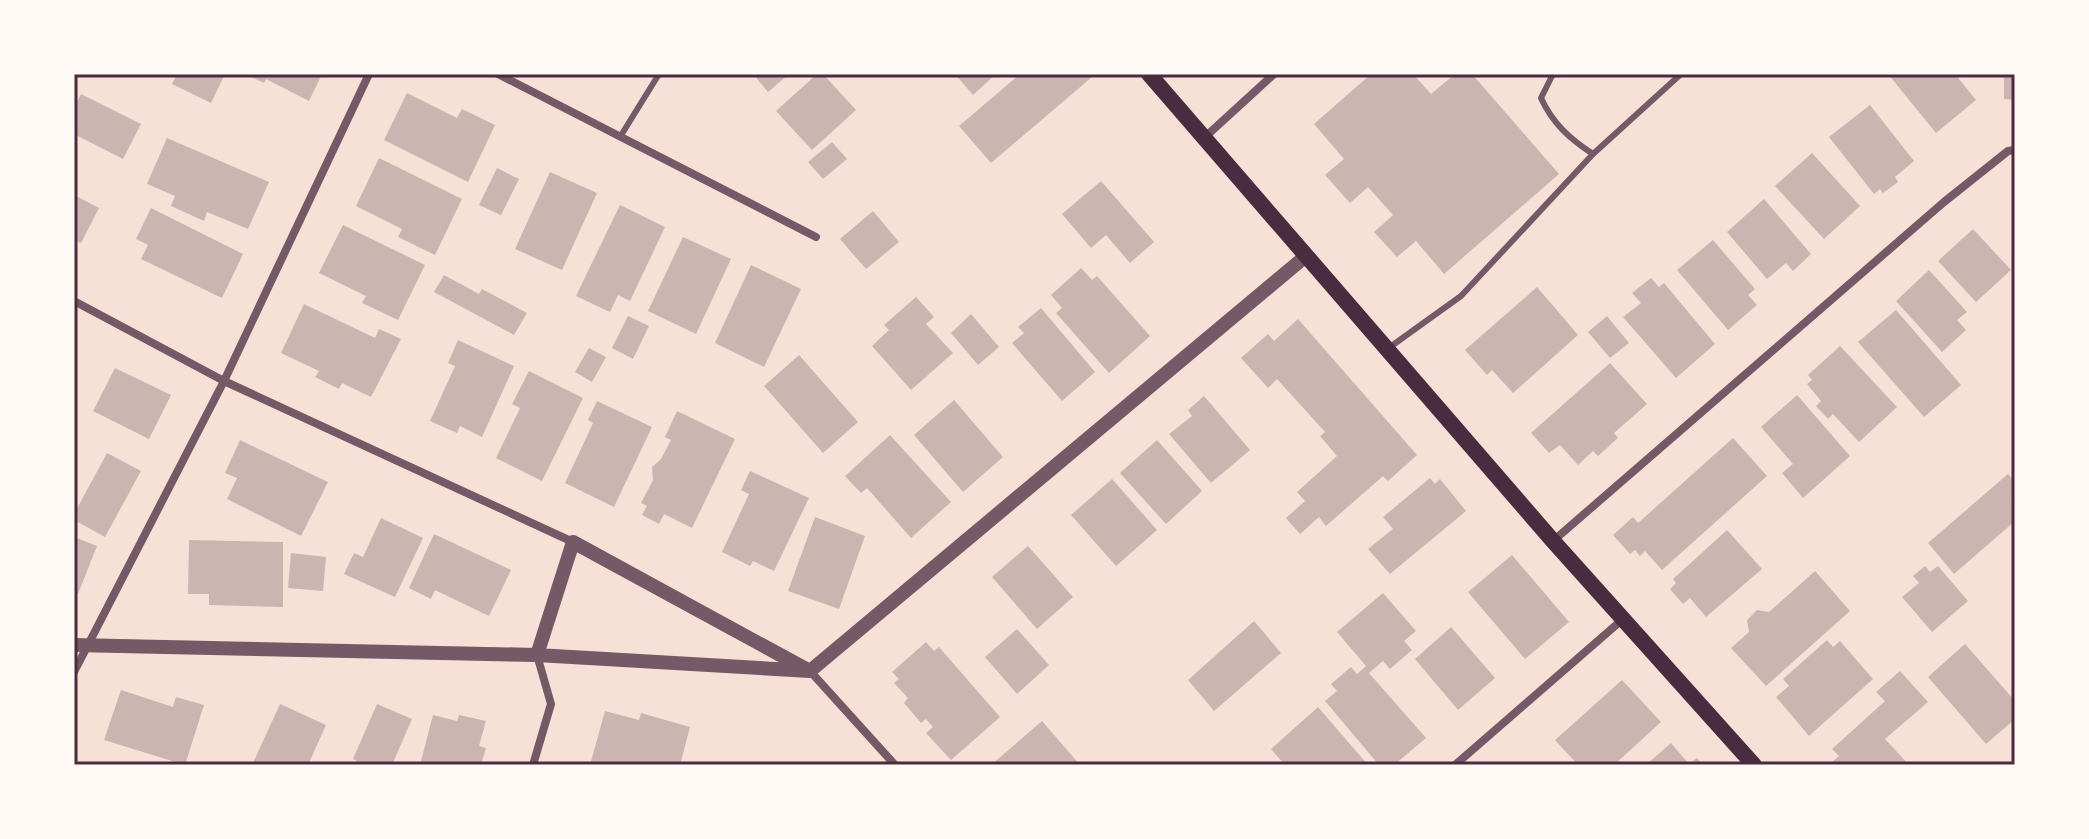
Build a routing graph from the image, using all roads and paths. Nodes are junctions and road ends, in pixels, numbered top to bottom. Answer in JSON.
{"nodes":[{"id":1,"x":369,"y":74,"type":"edge"},
{"id":2,"x":498,"y":74,"type":"edge"},
{"id":3,"x":659,"y":74,"type":"edge"},
{"id":4,"x":1149,"y":74,"type":"edge"},
{"id":5,"x":1274,"y":74,"type":"edge"},
{"id":6,"x":1681,"y":74,"type":"edge"},
{"id":7,"x":1552,"y":75,"type":"edge"},
{"id":8,"x":620,"y":137,"type":"junction"},
{"id":9,"x":1204,"y":138,"type":"junction"},
{"id":10,"x":2015,"y":150,"type":"edge"},
{"id":11,"x":1593,"y":154,"type":"junction"},
{"id":12,"x":816,"y":237,"type":"dead end"},
{"id":13,"x":1306,"y":256,"type":"junction"},
{"id":14,"x":74,"y":301,"type":"edge"},
{"id":15,"x":1387,"y":349,"type":"junction"},
{"id":16,"x":224,"y":381,"type":"junction"},
{"id":17,"x":1553,"y":541,"type":"junction"},
{"id":18,"x":573,"y":542,"type":"junction"},
{"id":19,"x":1623,"y":619,"type":"junction"},
{"id":20,"x":80,"y":645,"type":"edge"},
{"id":21,"x":537,"y":655,"type":"junction"},
{"id":22,"x":810,"y":671,"type":"junction"},
{"id":23,"x":74,"y":672,"type":"edge"},
{"id":24,"x":533,"y":765,"type":"edge"},
{"id":25,"x":895,"y":765,"type":"edge"},
{"id":26,"x":1455,"y":765,"type":"edge"},
{"id":27,"x":1754,"y":765,"type":"edge"}],
"edges":[{"from":1,"to":16,"type":"street"},
{"from":2,"to":8,"type":"street"},
{"from":3,"to":8,"type":"lane"},
{"from":4,"to":9,"type":"main road"},
{"from":5,"to":9,"type":"street"},
{"from":6,"to":11,"type":"lane"},
{"from":7,"to":11,"type":"lane"},
{"from":8,"to":12,"type":"street"},
{"from":9,"to":13,"type":"main road"},
{"from":10,"to":17,"type":"street"},
{"from":11,"to":15,"type":"lane"},
{"from":13,"to":15,"type":"main road"},
{"from":13,"to":22,"type":"street"},
{"from":14,"to":16,"type":"street"},
{"from":15,"to":17,"type":"main road"},
{"from":16,"to":18,"type":"street"},
{"from":16,"to":20,"type":"street"},
{"from":17,"to":19,"type":"main road"},
{"from":18,"to":21,"type":"street"},
{"from":18,"to":22,"type":"street"},
{"from":19,"to":26,"type":"street"},
{"from":19,"to":27,"type":"main road"},
{"from":20,"to":21,"type":"street"},
{"from":20,"to":23,"type":"street"},
{"from":21,"to":22,"type":"street"},
{"from":21,"to":24,"type":"street"},
{"from":22,"to":25,"type":"street"}]}
